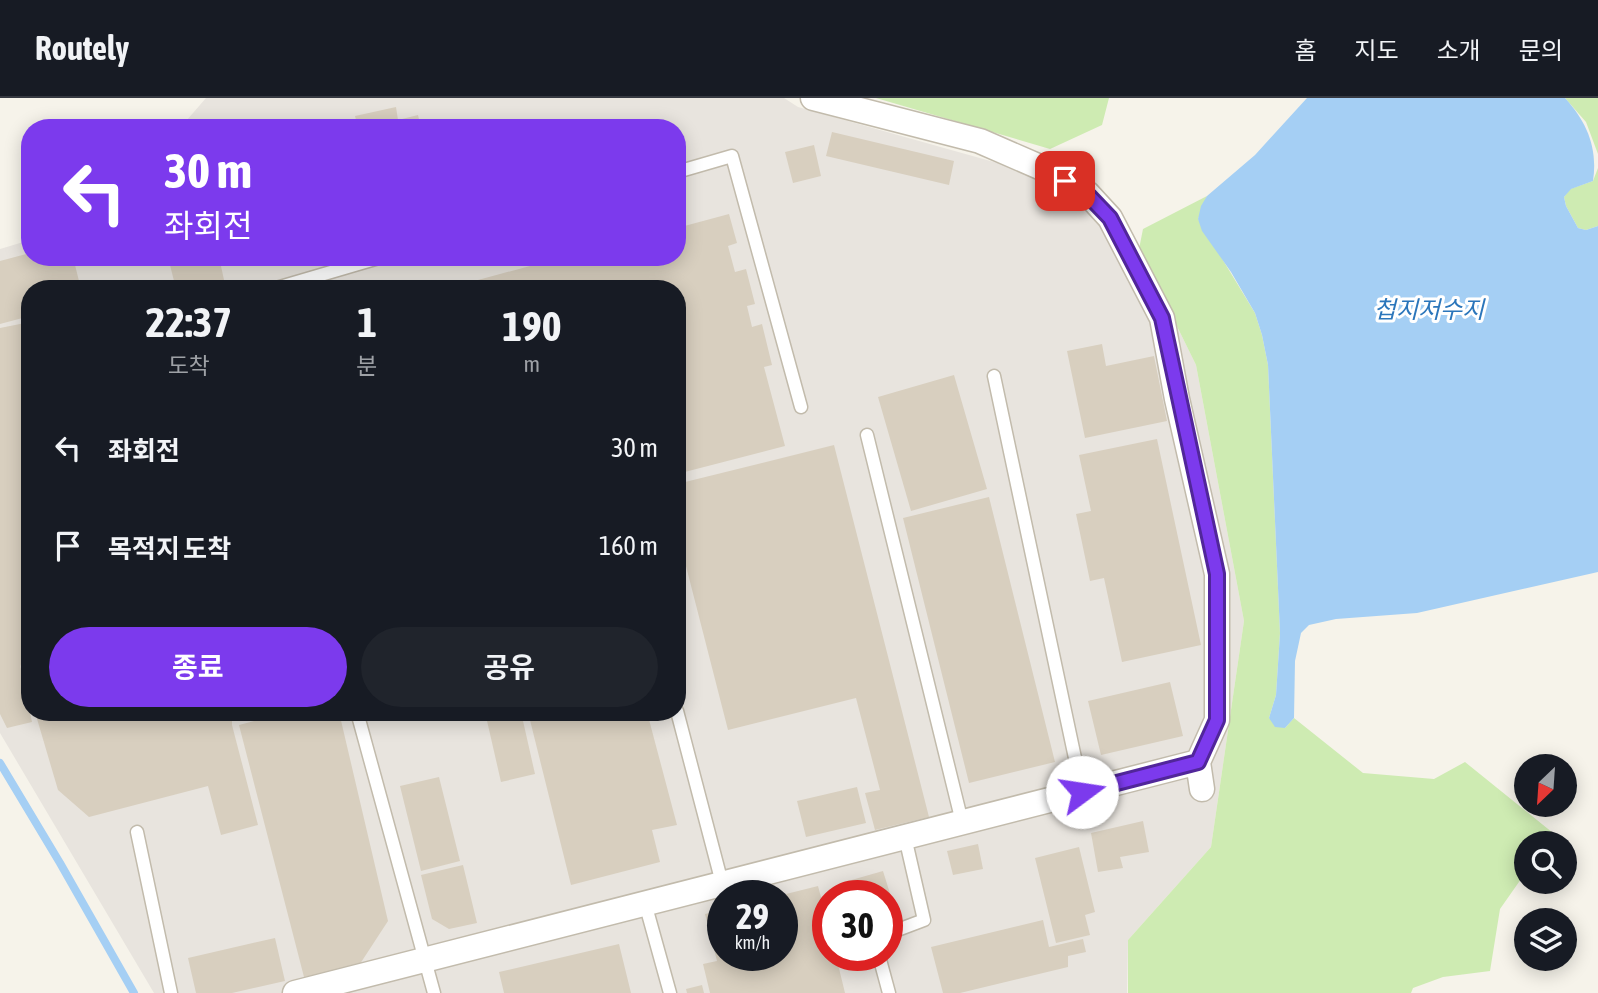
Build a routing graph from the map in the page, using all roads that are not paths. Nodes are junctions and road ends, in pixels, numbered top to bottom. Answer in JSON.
{"nodes":[{"id":1,"x":813,"y":98,"type":"edge"},
{"id":2,"x":686,"y":169,"type":"edge"},
{"id":3,"x":351,"y":266,"type":"edge"},
{"id":4,"x":304,"y":280,"type":"edge"},
{"id":5,"x":994,"y":376,"type":"dead end"},
{"id":6,"x":801,"y":407,"type":"dead end"},
{"id":7,"x":867,"y":435,"type":"dead end"},
{"id":8,"x":360,"y":721,"type":"edge"},
{"id":9,"x":680,"y":721,"type":"edge"},
{"id":10,"x":1198,"y":762,"type":"junction"},
{"id":11,"x":1202,"y":789,"type":"dead end"},
{"id":12,"x":1082,"y":792,"type":"junction"},
{"id":13,"x":962,"y":822,"type":"junction"},
{"id":14,"x":137,"y":832,"type":"dead end"},
{"id":15,"x":905,"y":837,"type":"junction"},
{"id":16,"x":721,"y":880,"type":"edge"},
{"id":17,"x":734,"y":880,"type":"edge"},
{"id":18,"x":707,"y":887,"type":"edge"},
{"id":19,"x":645,"y":903,"type":"junction"},
{"id":20,"x":903,"y":928,"type":"edge"},
{"id":21,"x":426,"y":960,"type":"junction"},
{"id":22,"x":883,"y":971,"type":"edge"},
{"id":23,"x":171,"y":993,"type":"edge"},
{"id":24,"x":295,"y":993,"type":"edge"},
{"id":25,"x":434,"y":993,"type":"edge"},
{"id":26,"x":670,"y":993,"type":"edge"},
{"id":27,"x":889,"y":993,"type":"edge"}],
"edges":[{"from":1,"to":10,"type":"street"},
{"from":2,"to":6,"type":"lane"},
{"from":3,"to":4,"type":"lane"},
{"from":5,"to":12,"type":"lane"},
{"from":7,"to":13,"type":"lane"},
{"from":8,"to":21,"type":"lane"},
{"from":9,"to":16,"type":"lane"},
{"from":10,"to":11,"type":"street"},
{"from":10,"to":12,"type":"street"},
{"from":12,"to":13,"type":"street"},
{"from":13,"to":15,"type":"street"},
{"from":14,"to":23,"type":"lane"},
{"from":15,"to":17,"type":"street"},
{"from":15,"to":20,"type":"lane"},
{"from":18,"to":19,"type":"street"},
{"from":19,"to":21,"type":"street"},
{"from":19,"to":26,"type":"lane"},
{"from":21,"to":24,"type":"street"},
{"from":21,"to":25,"type":"lane"},
{"from":22,"to":27,"type":"lane"}]}
